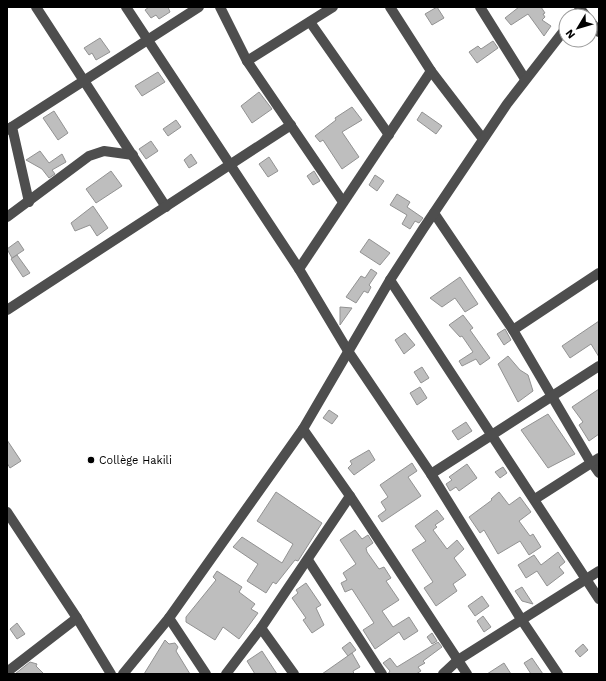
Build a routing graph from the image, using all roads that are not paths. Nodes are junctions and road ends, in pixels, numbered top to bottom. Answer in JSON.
{"nodes":[{"id":1,"x":36,"y":7,"type":"edge"},
{"id":2,"x":126,"y":7,"type":"edge"},
{"id":3,"x":199,"y":7,"type":"edge"},
{"id":4,"x":220,"y":7,"type":"edge"},
{"id":5,"x":333,"y":7,"type":"edge"},
{"id":6,"x":390,"y":7,"type":"edge"},
{"id":7,"x":480,"y":7,"type":"edge"},
{"id":8,"x":310,"y":22,"type":"junction"},
{"id":9,"x":558,"y":38,"type":"edge"},
{"id":10,"x":147,"y":39,"type":"junction"},
{"id":11,"x":247,"y":61,"type":"junction"},
{"id":12,"x":431,"y":71,"type":"junction"},
{"id":13,"x":84,"y":79,"type":"junction"},
{"id":14,"x":525,"y":79,"type":"junction"},
{"id":15,"x":290,"y":125,"type":"junction"},
{"id":16,"x":9,"y":128,"type":"edge"},
{"id":17,"x":389,"y":135,"type":"junction"},
{"id":18,"x":483,"y":139,"type":"junction"},
{"id":19,"x":133,"y":155,"type":"junction"},
{"id":20,"x":231,"y":165,"type":"junction"},
{"id":21,"x":29,"y":202,"type":"junction"},
{"id":22,"x":344,"y":202,"type":"junction"},
{"id":23,"x":166,"y":207,"type":"junction"},
{"id":24,"x":434,"y":213,"type":"junction"},
{"id":25,"x":7,"y":216,"type":"edge"},
{"id":26,"x":299,"y":269,"type":"junction"},
{"id":27,"x":599,"y":273,"type":"edge"},
{"id":28,"x":390,"y":280,"type":"junction"},
{"id":29,"x":7,"y":310,"type":"edge"},
{"id":30,"x":513,"y":330,"type":"junction"},
{"id":31,"x":348,"y":351,"type":"junction"},
{"id":32,"x":599,"y":366,"type":"edge"},
{"id":33,"x":552,"y":396,"type":"junction"},
{"id":34,"x":302,"y":428,"type":"junction"},
{"id":35,"x":490,"y":434,"type":"junction"},
{"id":36,"x":594,"y":461,"type":"edge"},
{"id":37,"x":599,"y":473,"type":"edge"},
{"id":38,"x":431,"y":474,"type":"junction"},
{"id":39,"x":350,"y":496,"type":"junction"},
{"id":40,"x":535,"y":500,"type":"junction"},
{"id":41,"x":7,"y":512,"type":"edge"},
{"id":42,"x":7,"y":525,"type":"edge"},
{"id":43,"x":20,"y":534,"type":"junction"},
{"id":44,"x":308,"y":560,"type":"junction"},
{"id":45,"x":599,"y":571,"type":"edge"},
{"id":46,"x":586,"y":579,"type":"junction"},
{"id":47,"x":599,"y":599,"type":"edge"},
{"id":48,"x":77,"y":618,"type":"junction"},
{"id":49,"x":169,"y":618,"type":"junction"},
{"id":50,"x":521,"y":619,"type":"junction"},
{"id":51,"x":261,"y":628,"type":"junction"},
{"id":52,"x":458,"y":660,"type":"junction"},
{"id":53,"x":7,"y":672,"type":"edge"},
{"id":54,"x":111,"y":674,"type":"edge"},
{"id":55,"x":124,"y":674,"type":"edge"},
{"id":56,"x":206,"y":674,"type":"edge"},
{"id":57,"x":226,"y":674,"type":"edge"},
{"id":58,"x":294,"y":674,"type":"edge"},
{"id":59,"x":382,"y":674,"type":"edge"},
{"id":60,"x":444,"y":674,"type":"edge"},
{"id":61,"x":466,"y":674,"type":"edge"},
{"id":62,"x":558,"y":674,"type":"edge"}],
"edges":[{"from":1,"to":13,"type":"street"},
{"from":2,"to":10,"type":"street"},
{"from":3,"to":10,"type":"street"},
{"from":4,"to":11,"type":"street"},
{"from":5,"to":8,"type":"street"},
{"from":6,"to":12,"type":"street"},
{"from":7,"to":14,"type":"street"},
{"from":8,"to":11,"type":"street"},
{"from":8,"to":17,"type":"street"},
{"from":9,"to":14,"type":"street"},
{"from":10,"to":13,"type":"street"},
{"from":10,"to":20,"type":"street"},
{"from":11,"to":15,"type":"street"},
{"from":12,"to":17,"type":"street"},
{"from":12,"to":18,"type":"street"},
{"from":13,"to":16,"type":"street"},
{"from":13,"to":19,"type":"street"},
{"from":14,"to":18,"type":"street"},
{"from":15,"to":20,"type":"street"},
{"from":15,"to":22,"type":"street"},
{"from":16,"to":21,"type":"street"},
{"from":17,"to":22,"type":"street"},
{"from":18,"to":24,"type":"street"},
{"from":19,"to":21,"type":"street"},
{"from":19,"to":23,"type":"street"},
{"from":20,"to":23,"type":"street"},
{"from":20,"to":26,"type":"street"},
{"from":21,"to":25,"type":"street"},
{"from":22,"to":26,"type":"street"},
{"from":23,"to":29,"type":"street"},
{"from":24,"to":28,"type":"street"},
{"from":24,"to":30,"type":"street"},
{"from":26,"to":31,"type":"street"},
{"from":27,"to":30,"type":"street"},
{"from":28,"to":31,"type":"street"},
{"from":28,"to":35,"type":"street"},
{"from":30,"to":33,"type":"street"},
{"from":31,"to":34,"type":"street"},
{"from":31,"to":38,"type":"street"},
{"from":32,"to":33,"type":"street"},
{"from":33,"to":35,"type":"street"},
{"from":33,"to":36,"type":"street"},
{"from":34,"to":39,"type":"street"},
{"from":34,"to":49,"type":"street"},
{"from":35,"to":38,"type":"street"},
{"from":35,"to":40,"type":"street"},
{"from":36,"to":37,"type":"street"},
{"from":36,"to":40,"type":"street"},
{"from":38,"to":50,"type":"street"},
{"from":39,"to":44,"type":"street"},
{"from":39,"to":52,"type":"street"},
{"from":40,"to":46,"type":"street"},
{"from":41,"to":43,"type":"street"},
{"from":42,"to":43,"type":"street"},
{"from":43,"to":48,"type":"street"},
{"from":44,"to":51,"type":"street"},
{"from":44,"to":59,"type":"street"},
{"from":45,"to":46,"type":"street"},
{"from":46,"to":47,"type":"street"},
{"from":46,"to":50,"type":"street"},
{"from":48,"to":53,"type":"street"},
{"from":48,"to":54,"type":"street"},
{"from":49,"to":55,"type":"street"},
{"from":49,"to":56,"type":"street"},
{"from":50,"to":52,"type":"street"},
{"from":50,"to":62,"type":"street"},
{"from":51,"to":57,"type":"street"},
{"from":51,"to":58,"type":"street"},
{"from":52,"to":60,"type":"street"},
{"from":52,"to":61,"type":"street"}]}
